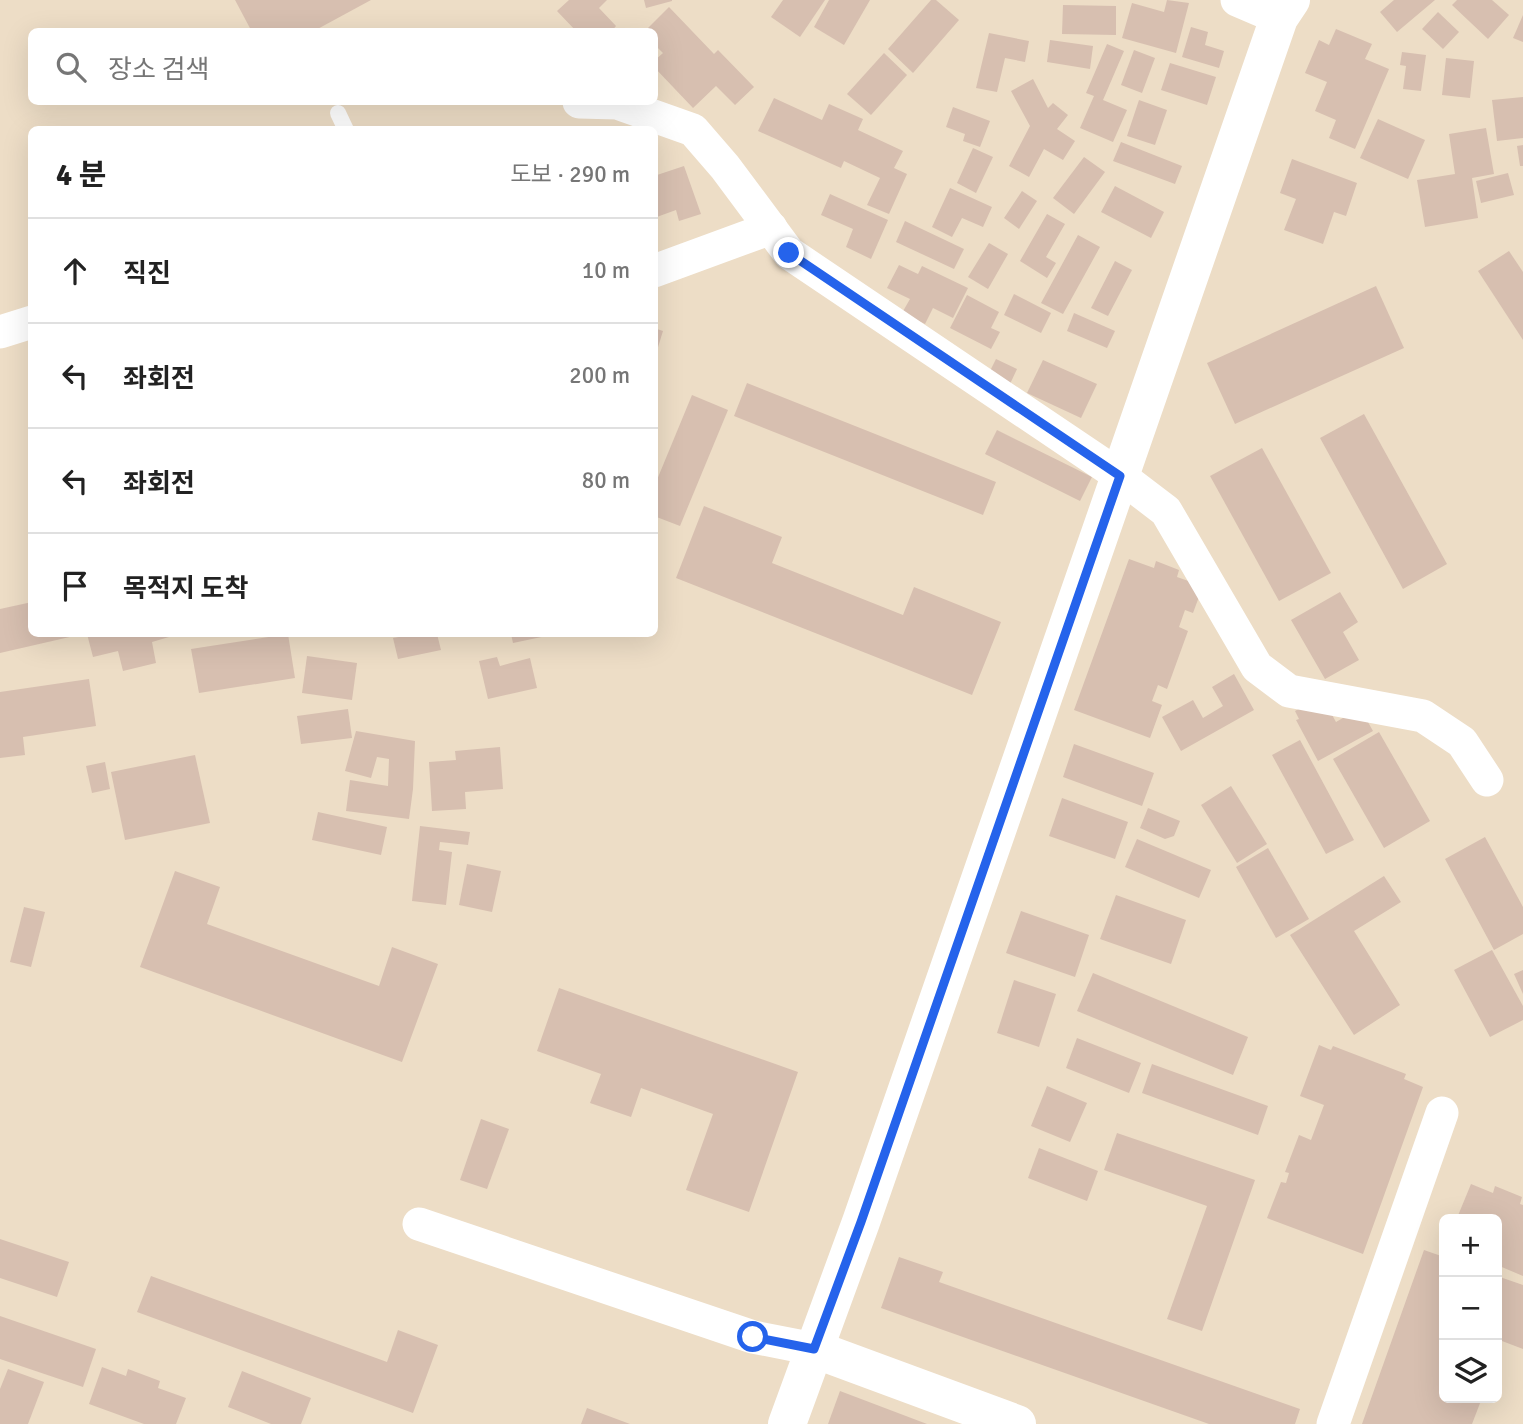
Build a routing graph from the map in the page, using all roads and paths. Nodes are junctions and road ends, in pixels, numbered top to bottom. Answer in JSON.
{"nodes":[{"id":1,"x":1237,"y":0,"type":"edge"},
{"id":2,"x":1285,"y":9,"type":"edge"},
{"id":3,"x":623,"y":105,"type":"edge"},
{"id":4,"x":338,"y":113,"type":"dead end"},
{"id":5,"x":344,"y":126,"type":"edge"},
{"id":6,"x":771,"y":229,"type":"junction"},
{"id":7,"x":658,"y":270,"type":"edge"},
{"id":8,"x":28,"y":323,"type":"edge"},
{"id":9,"x":0,"y":332,"type":"edge"},
{"id":10,"x":1120,"y":476,"type":"junction"},
{"id":11,"x":1487,"y":780,"type":"dead end"},
{"id":12,"x":1441,"y":1113,"type":"dead end"},
{"id":13,"x":419,"y":1224,"type":"dead end"},
{"id":14,"x":814,"y":1349,"type":"junction"},
{"id":15,"x":787,"y":1424,"type":"edge"},
{"id":16,"x":1017,"y":1424,"type":"edge"},
{"id":17,"x":1333,"y":1424,"type":"edge"}],
"edges":[{"from":1,"to":2,"type":"street"},
{"from":2,"to":10,"type":"main road"},
{"from":3,"to":6,"type":"street"},
{"from":4,"to":5,"type":"lane"},
{"from":6,"to":7,"type":"street"},
{"from":6,"to":10,"type":"street"},
{"from":8,"to":9,"type":"street"},
{"from":10,"to":11,"type":"street"},
{"from":10,"to":14,"type":"main road"},
{"from":12,"to":17,"type":"street"},
{"from":13,"to":14,"type":"street"},
{"from":14,"to":15,"type":"main road"},
{"from":14,"to":16,"type":"main road"}]}
